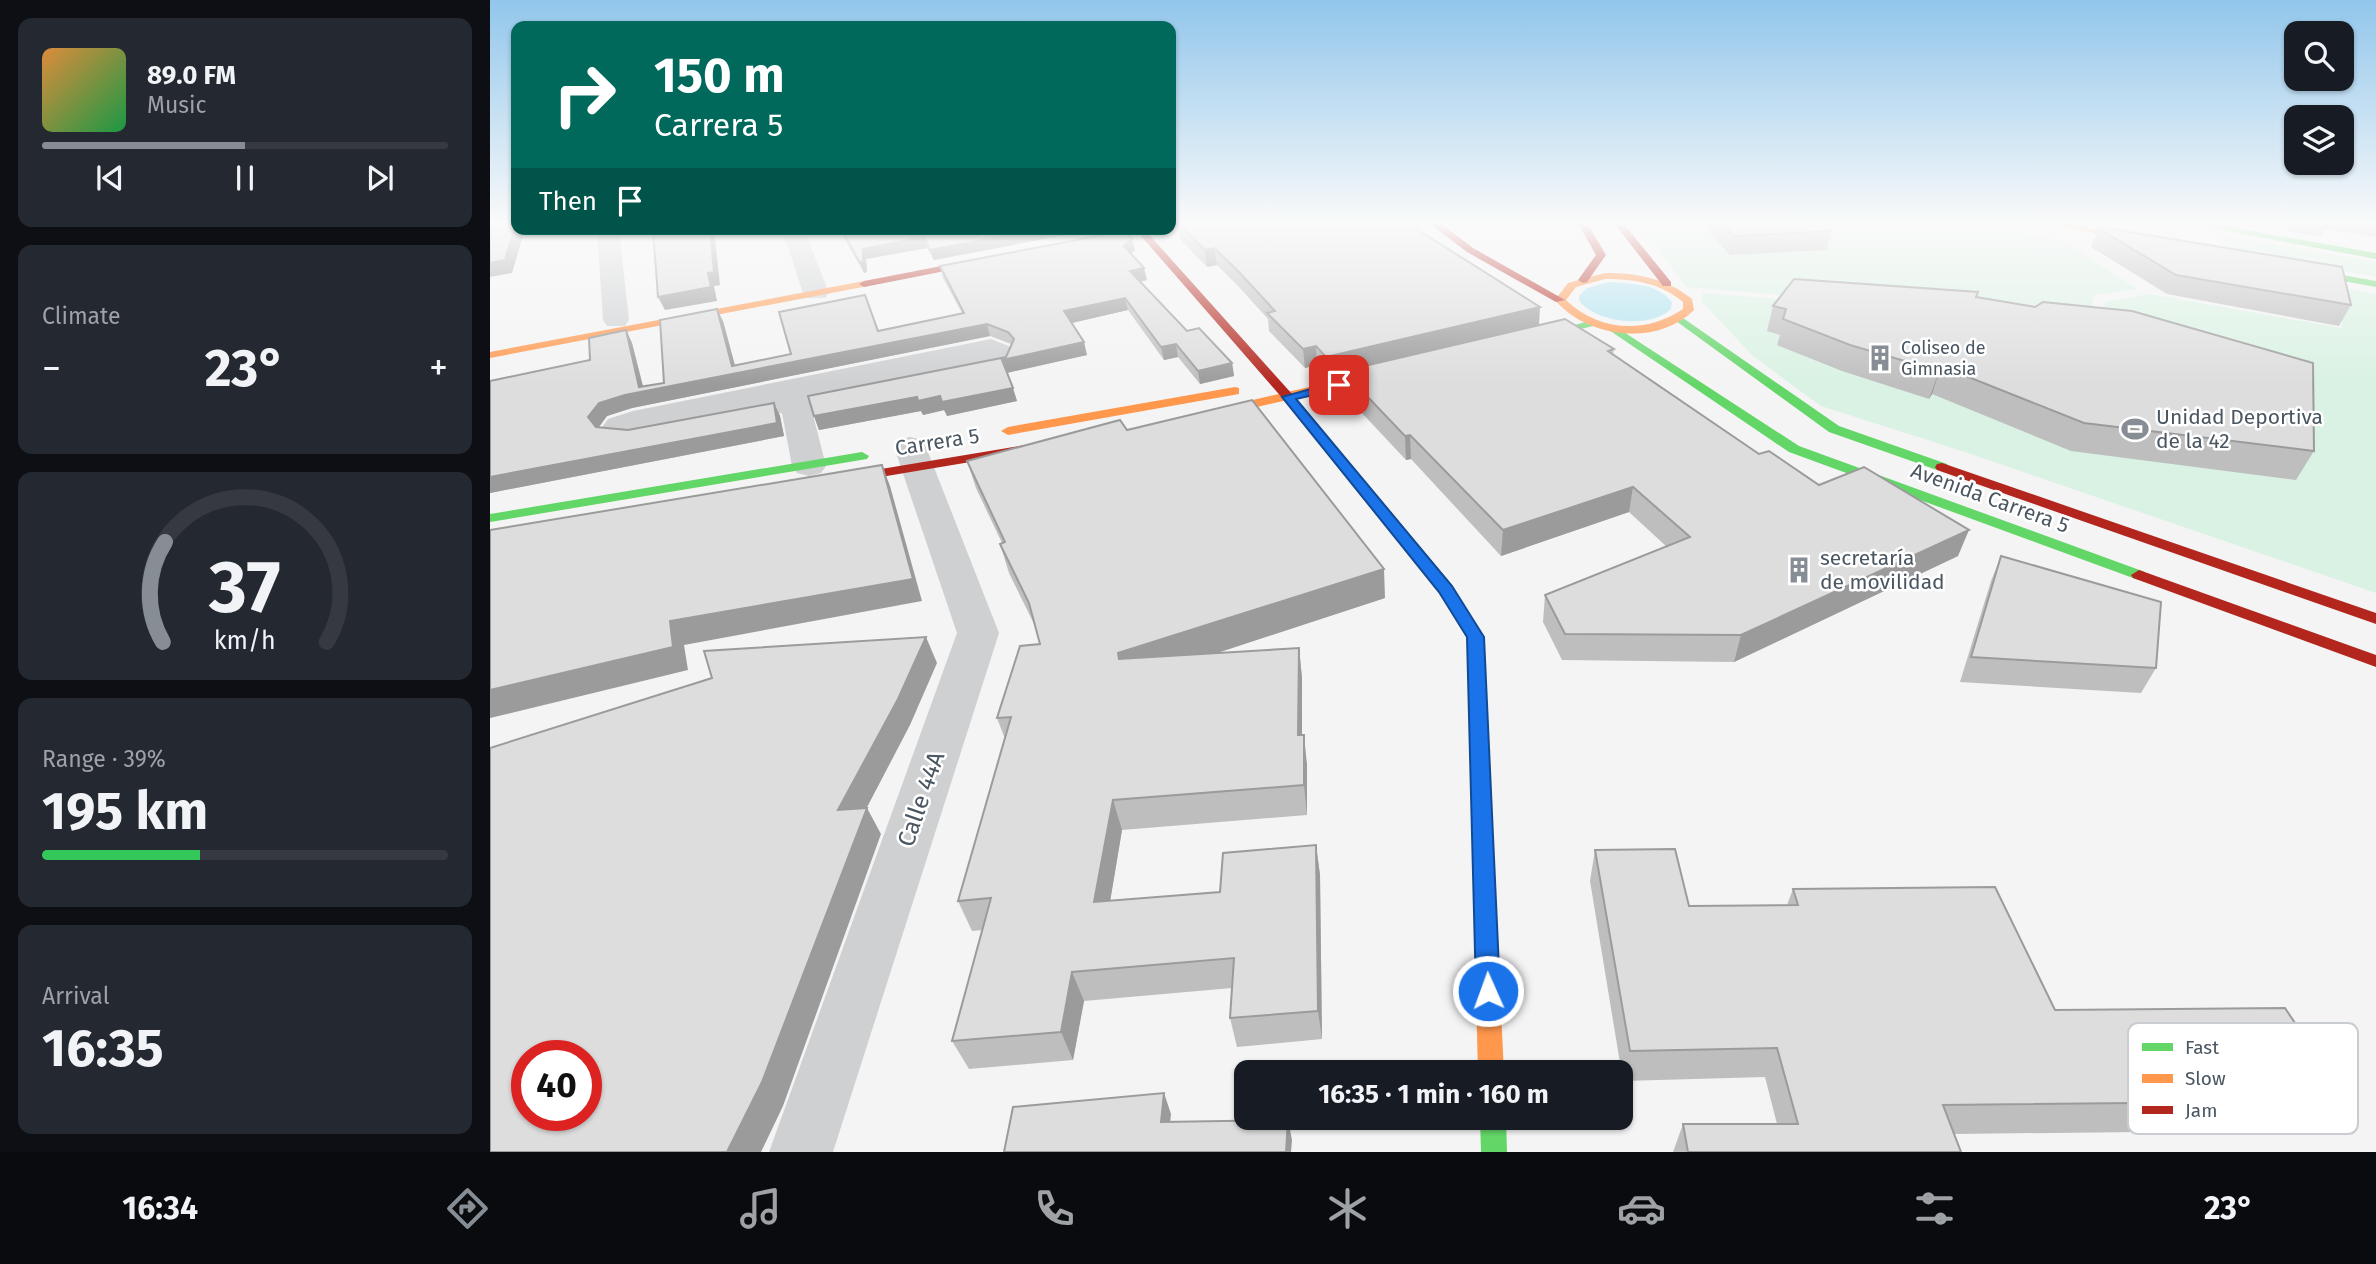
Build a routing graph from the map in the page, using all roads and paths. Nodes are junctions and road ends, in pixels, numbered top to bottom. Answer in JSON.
{"nodes":[{"id":1,"x":612,"y":277,"type":"edge"},
{"id":2,"x":810,"y":277,"type":"edge"},
{"id":3,"x":873,"y":277,"type":"edge"},
{"id":4,"x":1180,"y":277,"type":"edge"},
{"id":5,"x":1512,"y":277,"type":"edge"},
{"id":6,"x":1585,"y":277,"type":"edge"},
{"id":7,"x":1608,"y":277,"type":"edge"},
{"id":8,"x":1630,"y":277,"type":"edge"},
{"id":9,"x":1661,"y":277,"type":"edge"},
{"id":10,"x":2336,"y":277,"type":"edge"},
{"id":11,"x":1583,"y":280,"type":"junction"},
{"id":12,"x":1667,"y":284,"type":"junction"},
{"id":13,"x":2376,"y":284,"type":"edge"},
{"id":14,"x":814,"y":288,"type":"junction"},
{"id":15,"x":1560,"y":307,"type":"junction"},
{"id":16,"x":1680,"y":319,"type":"junction"},
{"id":17,"x":616,"y":320,"type":"junction"},
{"id":18,"x":1593,"y":323,"type":"junction"},
{"id":19,"x":1613,"y":328,"type":"junction"},
{"id":20,"x":490,"y":343,"type":"edge"},
{"id":21,"x":1514,"y":343,"type":"edge"},
{"id":22,"x":490,"y":355,"type":"edge"},
{"id":23,"x":1369,"y":360,"type":"edge"},
{"id":24,"x":1408,"y":368,"type":"edge"},
{"id":25,"x":1277,"y":384,"type":"junction"},
{"id":26,"x":791,"y":397,"type":"junction"},
{"id":27,"x":1288,"y":397,"type":"junction"},
{"id":28,"x":1186,"y":419,"type":"edge"},
{"id":29,"x":988,"y":435,"type":"dead end"},
{"id":30,"x":1055,"y":444,"type":"edge"},
{"id":31,"x":906,"y":452,"type":"junction"},
{"id":32,"x":815,"y":475,"type":"junction"},
{"id":33,"x":490,"y":518,"type":"edge"},
{"id":34,"x":2376,"y":619,"type":"edge"},
{"id":35,"x":2376,"y":661,"type":"edge"},
{"id":36,"x":1491,"y":1060,"type":"edge"},
{"id":37,"x":1493,"y":1130,"type":"edge"},
{"id":38,"x":801,"y":1152,"type":"edge"},
{"id":39,"x":1494,"y":1152,"type":"edge"}],
"edges":[{"from":1,"to":17,"type":"street"},
{"from":2,"to":14,"type":"street"},
{"from":3,"to":14,"type":"street"},
{"from":4,"to":25,"type":"street"},
{"from":5,"to":15,"type":"street"},
{"from":6,"to":11,"type":"street"},
{"from":7,"to":11,"type":"street"},
{"from":8,"to":12,"type":"street"},
{"from":9,"to":12,"type":"street"},
{"from":10,"to":13,"type":"street"},
{"from":11,"to":15,"type":"street"},
{"from":12,"to":16,"type":"street"},
{"from":14,"to":17,"type":"street"},
{"from":14,"to":22,"type":"street"},
{"from":15,"to":18,"type":"street"},
{"from":16,"to":19,"type":"street"},
{"from":16,"to":34,"type":"street","name":"Avenida Carrera 5"},
{"from":17,"to":20,"type":"street"},
{"from":18,"to":19,"type":"street"},
{"from":18,"to":21,"type":"street"},
{"from":19,"to":35,"type":"street","name":"Avenida Carrera 5"},
{"from":23,"to":25,"type":"street","name":"Carrera 5"},
{"from":24,"to":27,"type":"street"},
{"from":25,"to":27,"type":"street"},
{"from":25,"to":29,"type":"street","name":"Carrera 5"},
{"from":26,"to":26,"type":"street"},
{"from":26,"to":32,"type":"street"},
{"from":27,"to":28,"type":"street"},
{"from":27,"to":36,"type":"street"},
{"from":30,"to":31,"type":"street","name":"Carrera 5"},
{"from":31,"to":32,"type":"street","name":"Carrera 5"},
{"from":31,"to":32,"type":"street","name":"Carrera 5"},
{"from":31,"to":38,"type":"street","name":"Calle 44A"},
{"from":32,"to":33,"type":"street","name":"Carrera 5"},
{"from":37,"to":39,"type":"street"}]}
